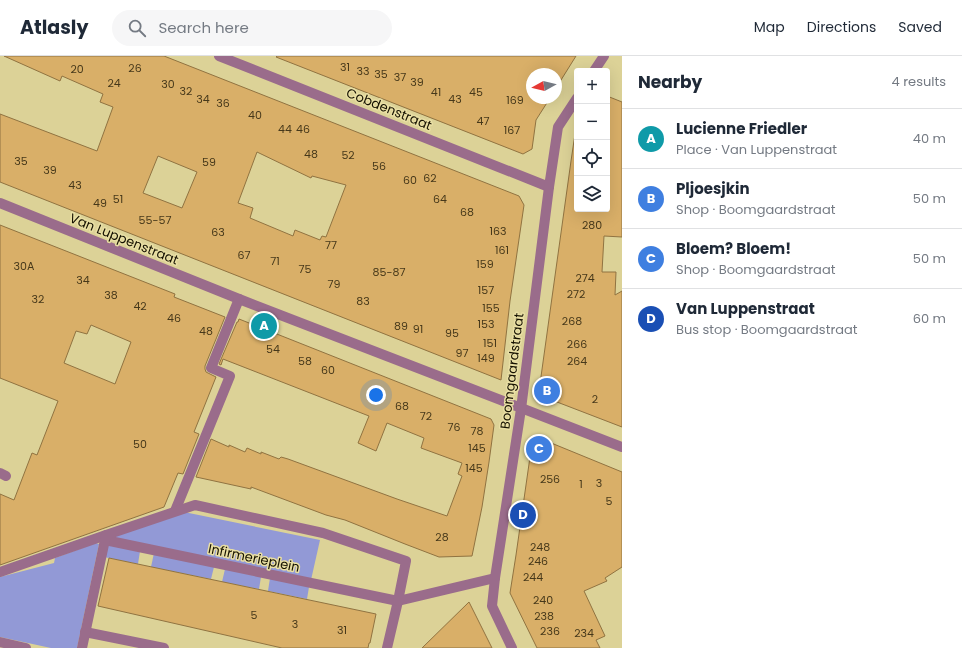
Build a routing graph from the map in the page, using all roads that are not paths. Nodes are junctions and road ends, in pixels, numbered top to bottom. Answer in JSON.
{"nodes":[{"id":1,"x":219,"y":56,"type":"edge"},
{"id":2,"x":604,"y":56,"type":"edge"},
{"id":3,"x":596,"y":68,"type":"edge"},
{"id":4,"x":574,"y":103,"type":"edge"},
{"id":5,"x":549,"y":187,"type":"junction"},
{"id":6,"x":0,"y":203,"type":"edge"},
{"id":7,"x":239,"y":299,"type":"junction"},
{"id":8,"x":521,"y":409,"type":"junction"},
{"id":9,"x":622,"y":448,"type":"edge"},
{"id":10,"x":175,"y":511,"type":"junction"},
{"id":11,"x":105,"y":538,"type":"junction"},
{"id":12,"x":0,"y":572,"type":"edge"},
{"id":13,"x":495,"y":578,"type":"junction"},
{"id":14,"x":398,"y":601,"type":"junction"},
{"id":15,"x":85,"y":632,"type":"junction"},
{"id":16,"x":0,"y":642,"type":"edge"},
{"id":17,"x":26,"y":648,"type":"edge"},
{"id":18,"x":82,"y":648,"type":"edge"},
{"id":19,"x":164,"y":648,"type":"edge"},
{"id":20,"x":387,"y":648,"type":"edge"},
{"id":21,"x":512,"y":648,"type":"edge"}],
"edges":[{"from":1,"to":5,"type":"street","name":"Cobdenstraat"},
{"from":2,"to":3,"type":"street"},
{"from":4,"to":5,"type":"street","name":"Boomgaardstraat"},
{"from":5,"to":8,"type":"street","name":"Boomgaardstraat"},
{"from":6,"to":7,"type":"street","name":"Van Luppenstraat"},
{"from":7,"to":8,"type":"street","name":"Van Luppenstraat"},
{"from":7,"to":10,"type":"street"},
{"from":8,"to":9,"type":"street","name":"Van Luppenstraat"},
{"from":8,"to":13,"type":"street","name":"Boomgaardstraat"},
{"from":10,"to":11,"type":"street"},
{"from":10,"to":14,"type":"street"},
{"from":11,"to":12,"type":"street"},
{"from":11,"to":14,"type":"street","name":"Infirmerieplein"},
{"from":11,"to":15,"type":"street"},
{"from":13,"to":14,"type":"street","name":"Infirmerieplein"},
{"from":13,"to":21,"type":"street","name":"Boomgaardstraat"},
{"from":14,"to":20,"type":"street"},
{"from":15,"to":18,"type":"street"},
{"from":15,"to":19,"type":"street"},
{"from":16,"to":17,"type":"street"}]}
